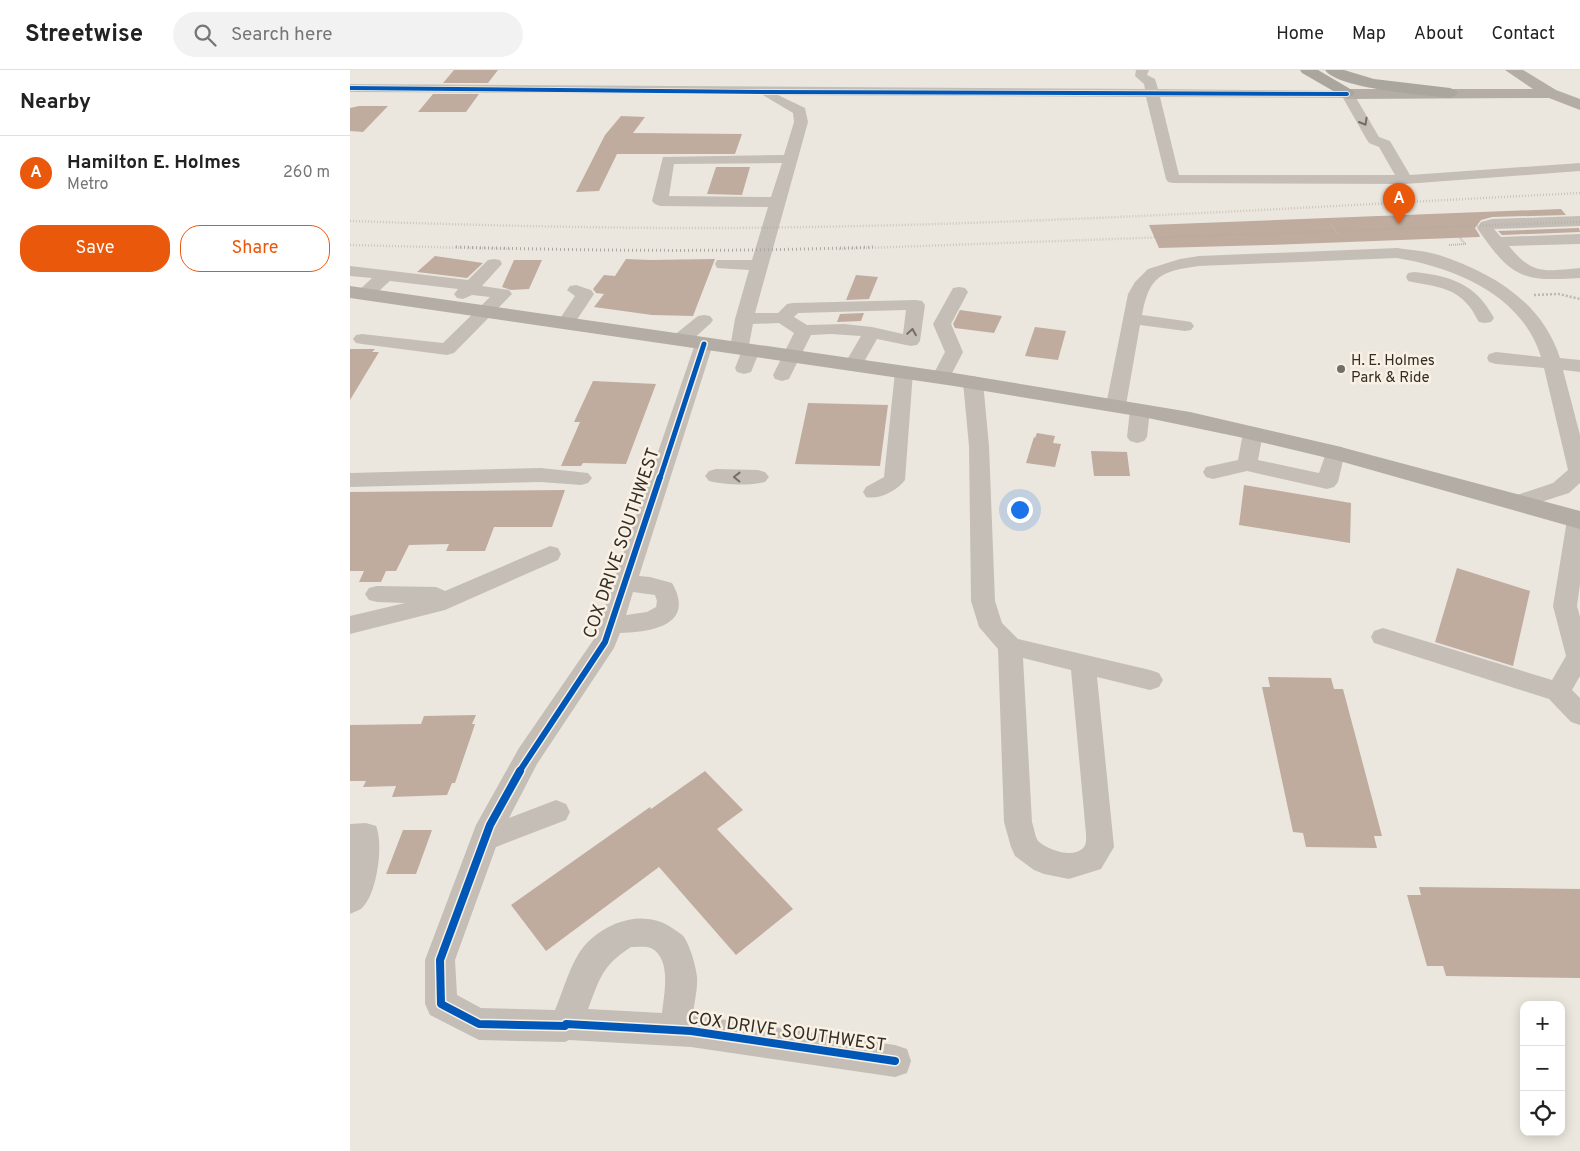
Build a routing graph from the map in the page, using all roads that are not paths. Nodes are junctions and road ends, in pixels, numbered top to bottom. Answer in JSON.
{"nodes":[{"id":1,"x":1143,"y":70,"type":"edge"},
{"id":2,"x":1307,"y":70,"type":"edge"},
{"id":3,"x":1504,"y":70,"type":"edge"},
{"id":4,"x":1512,"y":70,"type":"edge"},
{"id":5,"x":1337,"y":72,"type":"edge"},
{"id":6,"x":418,"y":76,"type":"dead end"},
{"id":7,"x":1151,"y":82,"type":"edge"},
{"id":8,"x":350,"y":88,"type":"edge"},
{"id":9,"x":407,"y":88,"type":"junction"},
{"id":10,"x":763,"y":92,"type":"junction"},
{"id":11,"x":1456,"y":93,"type":"junction"},
{"id":12,"x":1551,"y":93,"type":"junction"},
{"id":13,"x":1347,"y":94,"type":"junction"},
{"id":14,"x":1369,"y":100,"type":"junction"},
{"id":15,"x":1580,"y":105,"type":"edge"},
{"id":16,"x":790,"y":159,"type":"junction"},
{"id":17,"x":1580,"y":167,"type":"edge"},
{"id":18,"x":1405,"y":180,"type":"junction"},
{"id":19,"x":777,"y":202,"type":"junction"},
{"id":20,"x":1580,"y":221,"type":"edge"},
{"id":21,"x":1580,"y":239,"type":"edge"},
{"id":22,"x":1498,"y":242,"type":"junction"},
{"id":23,"x":1580,"y":254,"type":"edge"},
{"id":24,"x":1510,"y":257,"type":"junction"},
{"id":25,"x":494,"y":264,"type":"dead end"},
{"id":26,"x":724,"y":264,"type":"dead end"},
{"id":27,"x":760,"y":264,"type":"junction"},
{"id":28,"x":350,"y":271,"type":"edge"},
{"id":29,"x":1580,"y":273,"type":"edge"},
{"id":30,"x":386,"y":275,"type":"junction"},
{"id":31,"x":1414,"y":277,"type":"dead end"},
{"id":32,"x":470,"y":288,"type":"junction"},
{"id":33,"x":576,"y":290,"type":"dead end"},
{"id":34,"x":959,"y":292,"type":"dead end"},
{"id":35,"x":357,"y":293,"type":"edge"},
{"id":36,"x":448,"y":306,"type":"junction"},
{"id":37,"x":484,"y":312,"type":"junction"},
{"id":38,"x":783,"y":318,"type":"junction"},
{"id":39,"x":1485,"y":318,"type":"dead end"},
{"id":40,"x":744,"y":319,"type":"junction"},
{"id":41,"x":704,"y":320,"type":"dead end"},
{"id":42,"x":1132,"y":320,"type":"junction"},
{"id":43,"x":566,"y":324,"type":"junction"},
{"id":44,"x":1184,"y":326,"type":"dead end"},
{"id":45,"x":804,"y":331,"type":"junction"},
{"id":46,"x":872,"y":332,"type":"junction"},
{"id":47,"x":362,"y":339,"type":"dead end"},
{"id":48,"x":679,"y":340,"type":"junction"},
{"id":49,"x":704,"y":344,"type":"junction"},
{"id":50,"x":745,"y":356,"type":"junction"},
{"id":51,"x":1496,"y":358,"type":"dead end"},
{"id":52,"x":1552,"y":363,"type":"junction"},
{"id":53,"x":853,"y":365,"type":"junction"},
{"id":54,"x":787,"y":366,"type":"junction"},
{"id":55,"x":1580,"y":366,"type":"edge"},
{"id":56,"x":904,"y":372,"type":"junction"},
{"id":57,"x":941,"y":378,"type":"junction"},
{"id":58,"x":973,"y":382,"type":"junction"},
{"id":59,"x":1116,"y":405,"type":"junction"},
{"id":60,"x":1140,"y":410,"type":"junction"},
{"id":61,"x":1253,"y":433,"type":"junction"},
{"id":62,"x":1137,"y":437,"type":"dead end"},
{"id":63,"x":1335,"y":452,"type":"junction"},
{"id":64,"x":1247,"y":464,"type":"junction"},
{"id":65,"x":1213,"y":472,"type":"dead end"},
{"id":66,"x":1579,"y":474,"type":"edge"},
{"id":67,"x":716,"y":476,"type":"dead end"},
{"id":68,"x":758,"y":477,"type":"dead end"},
{"id":69,"x":581,"y":478,"type":"dead end"},
{"id":70,"x":350,"y":480,"type":"edge"},
{"id":71,"x":874,"y":492,"type":"dead end"},
{"id":72,"x":1519,"y":502,"type":"junction"},
{"id":73,"x":1579,"y":520,"type":"edge"},
{"id":74,"x":550,"y":554,"type":"dead end"},
{"id":75,"x":626,"y":583,"type":"junction"},
{"id":76,"x":377,"y":594,"type":"dead end"},
{"id":77,"x":455,"y":596,"type":"junction"},
{"id":78,"x":612,"y":624,"type":"junction"},
{"id":79,"x":350,"y":625,"type":"edge"},
{"id":80,"x":1383,"y":637,"type":"dead end"},
{"id":81,"x":1010,"y":646,"type":"junction"},
{"id":82,"x":1579,"y":659,"type":"edge"},
{"id":83,"x":1083,"y":664,"type":"junction"},
{"id":84,"x":1150,"y":680,"type":"dead end"},
{"id":85,"x":1558,"y":692,"type":"junction"},
{"id":86,"x":1580,"y":715,"type":"edge"},
{"id":87,"x":556,"y":812,"type":"dead end"},
{"id":88,"x":350,"y":836,"type":"edge"},
{"id":89,"x":485,"y":839,"type":"junction"},
{"id":90,"x":350,"y":900,"type":"edge"},
{"id":91,"x":565,"y":1026,"type":"junction"},
{"id":92,"x":676,"y":1031,"type":"junction"},
{"id":93,"x":895,"y":1061,"type":"dead end"}],
"edges":[{"from":1,"to":7,"type":"street"},
{"from":2,"to":13,"type":"highway"},
{"from":3,"to":11,"type":"main road"},
{"from":4,"to":12,"type":"main road"},
{"from":5,"to":11,"type":"highway"},
{"from":5,"to":14,"type":"highway"},
{"from":6,"to":9,"type":"street"},
{"from":7,"to":10,"type":"street"},
{"from":7,"to":13,"type":"street"},
{"from":7,"to":18,"type":"street"},
{"from":8,"to":9,"type":"street"},
{"from":9,"to":10,"type":"street"},
{"from":10,"to":16,"type":"street"},
{"from":11,"to":12,"type":"main road"},
{"from":11,"to":14,"type":"main road"},
{"from":12,"to":15,"type":"main road"},
{"from":13,"to":14,"type":"main road"},
{"from":13,"to":18,"type":"street","one_way":true},
{"from":16,"to":19,"type":"street"},
{"from":16,"to":19,"type":"street"},
{"from":17,"to":18,"type":"street"},
{"from":19,"to":27,"type":"street"},
{"from":20,"to":22,"type":"street"},
{"from":21,"to":22,"type":"street"},
{"from":22,"to":24,"type":"street"},
{"from":23,"to":24,"type":"street"},
{"from":24,"to":29,"type":"street"},
{"from":25,"to":32,"type":"street"},
{"from":26,"to":27,"type":"street"},
{"from":27,"to":40,"type":"street"},
{"from":28,"to":30,"type":"street"},
{"from":30,"to":32,"type":"street"},
{"from":30,"to":35,"type":"street"},
{"from":31,"to":39,"type":"street"},
{"from":32,"to":36,"type":"street"},
{"from":32,"to":37,"type":"street"},
{"from":33,"to":43,"type":"street"},
{"from":34,"to":57,"type":"street"},
{"from":35,"to":36,"type":"main road"},
{"from":36,"to":37,"type":"main road"},
{"from":37,"to":43,"type":"main road"},
{"from":37,"to":47,"type":"street"},
{"from":38,"to":40,"type":"street"},
{"from":38,"to":45,"type":"street"},
{"from":46,"to":38,"type":"street","one_way":true},
{"from":40,"to":50,"type":"street"},
{"from":41,"to":48,"type":"street"},
{"from":42,"to":44,"type":"street"},
{"from":42,"to":52,"type":"street"},
{"from":42,"to":59,"type":"street"},
{"from":43,"to":48,"type":"main road"},
{"from":45,"to":46,"type":"street"},
{"from":45,"to":54,"type":"street"},
{"from":46,"to":53,"type":"street"},
{"from":48,"to":49,"type":"main road"},
{"from":49,"to":50,"type":"main road"},
{"from":49,"to":75,"type":"street","name":"COX DRIVE SOUTHWEST"},
{"from":50,"to":54,"type":"main road"},
{"from":51,"to":52,"type":"street"},
{"from":52,"to":55,"type":"street"},
{"from":52,"to":66,"type":"street"},
{"from":53,"to":54,"type":"main road"},
{"from":53,"to":56,"type":"main road"},
{"from":56,"to":57,"type":"main road"},
{"from":56,"to":71,"type":"street"},
{"from":57,"to":58,"type":"main road"},
{"from":58,"to":59,"type":"main road"},
{"from":58,"to":81,"type":"street"},
{"from":59,"to":60,"type":"main road"},
{"from":60,"to":61,"type":"main road"},
{"from":60,"to":62,"type":"street"},
{"from":61,"to":63,"type":"main road"},
{"from":61,"to":64,"type":"street"},
{"from":63,"to":64,"type":"street"},
{"from":63,"to":72,"type":"main road"},
{"from":64,"to":65,"type":"street"},
{"from":66,"to":72,"type":"street"},
{"from":68,"to":67,"type":"street","one_way":true},
{"from":69,"to":70,"type":"street"},
{"from":72,"to":73,"type":"main road"},
{"from":73,"to":82,"type":"street"},
{"from":74,"to":77,"type":"street"},
{"from":75,"to":78,"type":"street","name":"COX DRIVE SOUTHWEST"},
{"from":75,"to":78,"type":"street"},
{"from":76,"to":77,"type":"street"},
{"from":77,"to":79,"type":"street"},
{"from":78,"to":89,"type":"street","name":"COX DRIVE SOUTHWEST"},
{"from":80,"to":85,"type":"street"},
{"from":81,"to":83,"type":"street"},
{"from":81,"to":83,"type":"street"},
{"from":82,"to":85,"type":"street"},
{"from":83,"to":84,"type":"street"},
{"from":85,"to":86,"type":"street"},
{"from":87,"to":89,"type":"street"},
{"from":88,"to":90,"type":"street"},
{"from":89,"to":91,"type":"street","name":"COX DRIVE SOUTHWEST"},
{"from":91,"to":92,"type":"street","name":"COX DRIVE SOUTHWEST"},
{"from":91,"to":92,"type":"street"},
{"from":92,"to":93,"type":"street","name":"COX DRIVE SOUTHWEST"}]}
